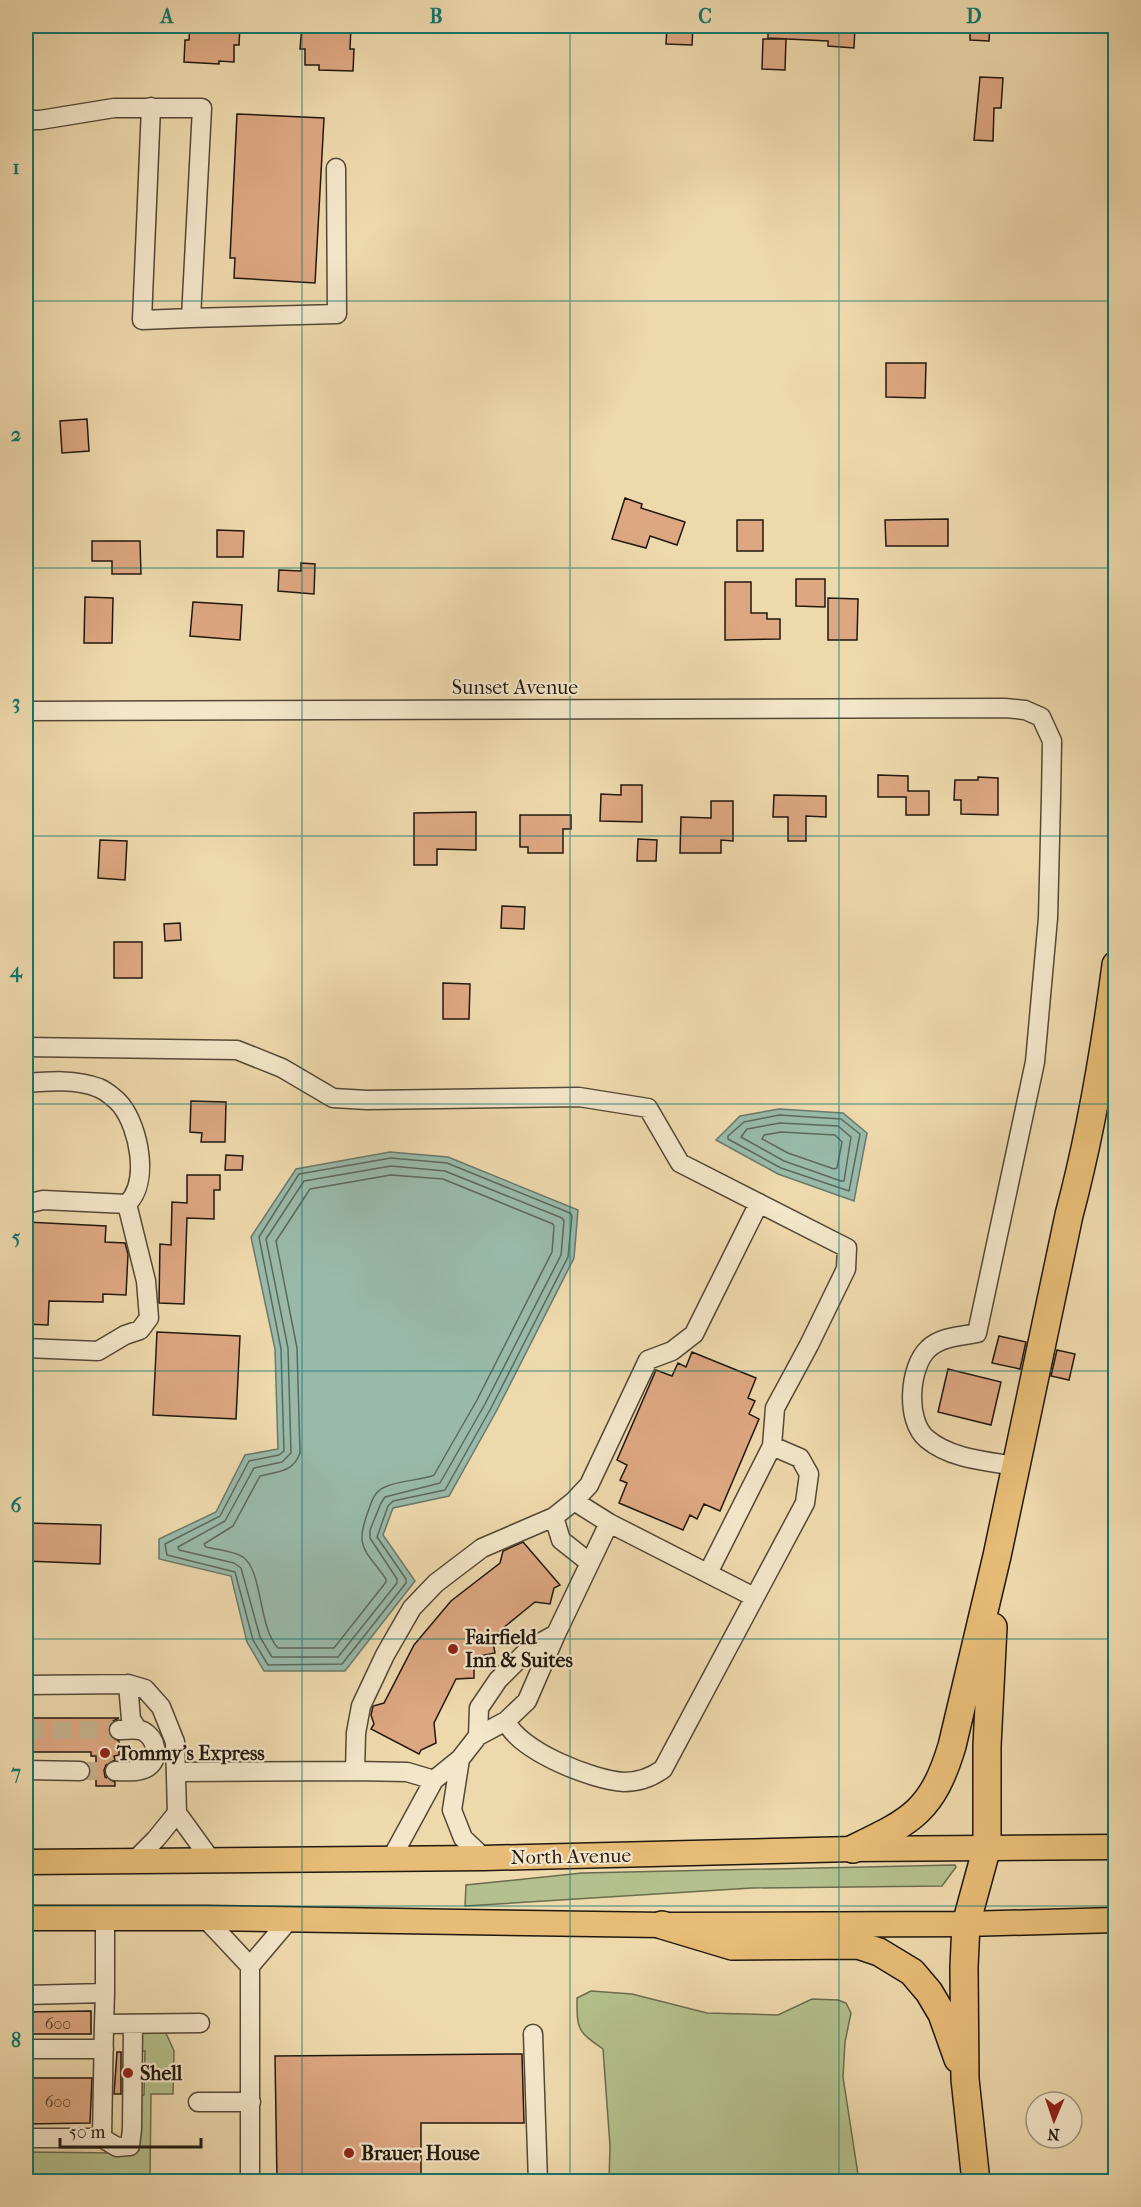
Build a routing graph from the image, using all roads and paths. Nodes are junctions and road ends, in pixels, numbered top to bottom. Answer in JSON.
{"nodes":[{"id":1,"x":151,"y":107,"type":"junction"},
{"id":2,"x":26,"y":120,"type":"edge"},
{"id":3,"x":336,"y":168,"type":"dead end"},
{"id":4,"x":191,"y":318,"type":"junction"},
{"id":5,"x":26,"y":711,"type":"edge"},
{"id":6,"x":1116,"y":965,"type":"edge"},
{"id":7,"x":26,"y":1047,"type":"edge"},
{"id":8,"x":26,"y":1083,"type":"edge"},
{"id":9,"x":759,"y":1203,"type":"junction"},
{"id":10,"x":26,"y":1204,"type":"edge"},
{"id":11,"x":127,"y":1204,"type":"junction"},
{"id":12,"x":26,"y":1348,"type":"edge"},
{"id":13,"x":772,"y":1446,"type":"junction"},
{"id":14,"x":1015,"y":1466,"type":"junction"},
{"id":15,"x":574,"y":1502,"type":"junction"},
{"id":16,"x":554,"y":1517,"type":"junction"},
{"id":17,"x":609,"y":1523,"type":"junction"},
{"id":18,"x":997,"y":1556,"type":"junction"},
{"id":19,"x":590,"y":1563,"type":"junction"},
{"id":20,"x":708,"y":1573,"type":"junction"},
{"id":21,"x":754,"y":1597,"type":"junction"},
{"id":22,"x":556,"y":1634,"type":"junction"},
{"id":23,"x":128,"y":1684,"type":"junction"},
{"id":24,"x":26,"y":1685,"type":"edge"},
{"id":25,"x":506,"y":1721,"type":"junction"},
{"id":26,"x":478,"y":1736,"type":"junction"},
{"id":27,"x":460,"y":1759,"type":"junction"},
{"id":28,"x":26,"y":1770,"type":"edge"},
{"id":29,"x":80,"y":1771,"type":"tunnel mouth"},
{"id":30,"x":355,"y":1771,"type":"junction"},
{"id":31,"x":115,"y":1772,"type":"tunnel mouth"},
{"id":32,"x":177,"y":1772,"type":"junction"},
{"id":33,"x":434,"y":1780,"type":"junction"},
{"id":34,"x":177,"y":1813,"type":"junction"},
{"id":35,"x":1116,"y":1847,"type":"edge"},
{"id":36,"x":987,"y":1848,"type":"junction"},
{"id":37,"x":853,"y":1849,"type":"junction"},
{"id":38,"x":484,"y":1858,"type":"junction"},
{"id":39,"x":391,"y":1859,"type":"junction"},
{"id":40,"x":211,"y":1860,"type":"junction"},
{"id":41,"x":134,"y":1861,"type":"junction"},
{"id":42,"x":26,"y":1862,"type":"edge"},
{"id":43,"x":26,"y":1918,"type":"edge"},
{"id":44,"x":105,"y":1918,"type":"junction"},
{"id":45,"x":205,"y":1918,"type":"junction"},
{"id":46,"x":290,"y":1919,"type":"junction"},
{"id":47,"x":1116,"y":1920,"type":"edge"},
{"id":48,"x":966,"y":1924,"type":"junction"},
{"id":49,"x":662,"y":1925,"type":"junction"},
{"id":50,"x":250,"y":1966,"type":"junction"},
{"id":51,"x":105,"y":1993,"type":"junction"},
{"id":52,"x":26,"y":1995,"type":"edge"},
{"id":53,"x":200,"y":2023,"type":"dead end"},
{"id":54,"x":104,"y":2024,"type":"junction"},
{"id":55,"x":133,"y":2024,"type":"junction"},
{"id":56,"x":533,"y":2034,"type":"dead end"},
{"id":57,"x":26,"y":2049,"type":"edge"},
{"id":58,"x":104,"y":2049,"type":"junction"},
{"id":59,"x":965,"y":2079,"type":"junction"},
{"id":60,"x":198,"y":2102,"type":"dead end"},
{"id":61,"x":251,"y":2102,"type":"junction"},
{"id":62,"x":26,"y":2138,"type":"edge"},
{"id":63,"x":102,"y":2138,"type":"junction"},
{"id":64,"x":250,"y":2181,"type":"edge"},
{"id":65,"x":538,"y":2181,"type":"edge"},
{"id":66,"x":976,"y":2181,"type":"edge"}],
"edges":[{"from":1,"to":2,"type":"street"},
{"from":1,"to":4,"type":"street"},
{"from":1,"to":4,"type":"street"},
{"from":3,"to":4,"type":"street"},
{"from":5,"to":14,"type":"street","name":"Sunset Avenue"},
{"from":6,"to":14,"type":"highway"},
{"from":7,"to":9,"type":"street"},
{"from":8,"to":11,"type":"street"},
{"from":9,"to":13,"type":"street"},
{"from":9,"to":15,"type":"street"},
{"from":10,"to":11,"type":"street"},
{"from":11,"to":12,"type":"street"},
{"from":13,"to":20,"type":"street"},
{"from":13,"to":21,"type":"street"},
{"from":14,"to":18,"type":"highway"},
{"from":15,"to":16,"type":"street"},
{"from":15,"to":17,"type":"street"},
{"from":16,"to":19,"type":"street"},
{"from":16,"to":30,"type":"street"},
{"from":17,"to":19,"type":"street"},
{"from":17,"to":20,"type":"street"},
{"from":18,"to":36,"type":"highway"},
{"from":18,"to":37,"type":"highway"},
{"from":19,"to":22,"type":"street"},
{"from":20,"to":21,"type":"street"},
{"from":21,"to":25,"type":"street"},
{"from":22,"to":25,"type":"street"},
{"from":22,"to":26,"type":"street"},
{"from":23,"to":24,"type":"street"},
{"from":23,"to":31,"type":"street"},
{"from":23,"to":32,"type":"street"},
{"from":25,"to":26,"type":"street"},
{"from":26,"to":27,"type":"street"},
{"from":27,"to":33,"type":"street"},
{"from":27,"to":38,"type":"street"},
{"from":28,"to":29,"type":"street"},
{"from":30,"to":32,"type":"street"},
{"from":30,"to":33,"type":"street"},
{"from":32,"to":34,"type":"street"},
{"from":33,"to":39,"type":"street"},
{"from":34,"to":40,"type":"street"},
{"from":34,"to":41,"type":"street"},
{"from":35,"to":36,"type":"main road","name":"North Avenue"},
{"from":36,"to":37,"type":"main road","name":"North Avenue"},
{"from":36,"to":48,"type":"highway"},
{"from":37,"to":38,"type":"main road","name":"North Avenue"},
{"from":38,"to":39,"type":"main road","name":"North Avenue"},
{"from":39,"to":40,"type":"main road","name":"North Avenue"},
{"from":40,"to":41,"type":"main road","name":"North Avenue"},
{"from":41,"to":42,"type":"main road","name":"North Avenue"},
{"from":43,"to":44,"type":"main road"},
{"from":44,"to":45,"type":"main road"},
{"from":44,"to":51,"type":"street"},
{"from":45,"to":46,"type":"main road"},
{"from":45,"to":50,"type":"street"},
{"from":46,"to":49,"type":"main road"},
{"from":46,"to":50,"type":"street"},
{"from":47,"to":48,"type":"main road"},
{"from":48,"to":49,"type":"main road"},
{"from":48,"to":59,"type":"highway"},
{"from":49,"to":59,"type":"highway"},
{"from":50,"to":61,"type":"street"},
{"from":51,"to":52,"type":"street"},
{"from":51,"to":54,"type":"street"},
{"from":53,"to":55,"type":"street"},
{"from":54,"to":55,"type":"street"},
{"from":54,"to":58,"type":"street"},
{"from":55,"to":63,"type":"street"},
{"from":56,"to":65,"type":"street"},
{"from":57,"to":58,"type":"street"},
{"from":58,"to":63,"type":"street"},
{"from":59,"to":66,"type":"highway"},
{"from":60,"to":61,"type":"street"},
{"from":61,"to":64,"type":"street"},
{"from":62,"to":63,"type":"street"}]}
